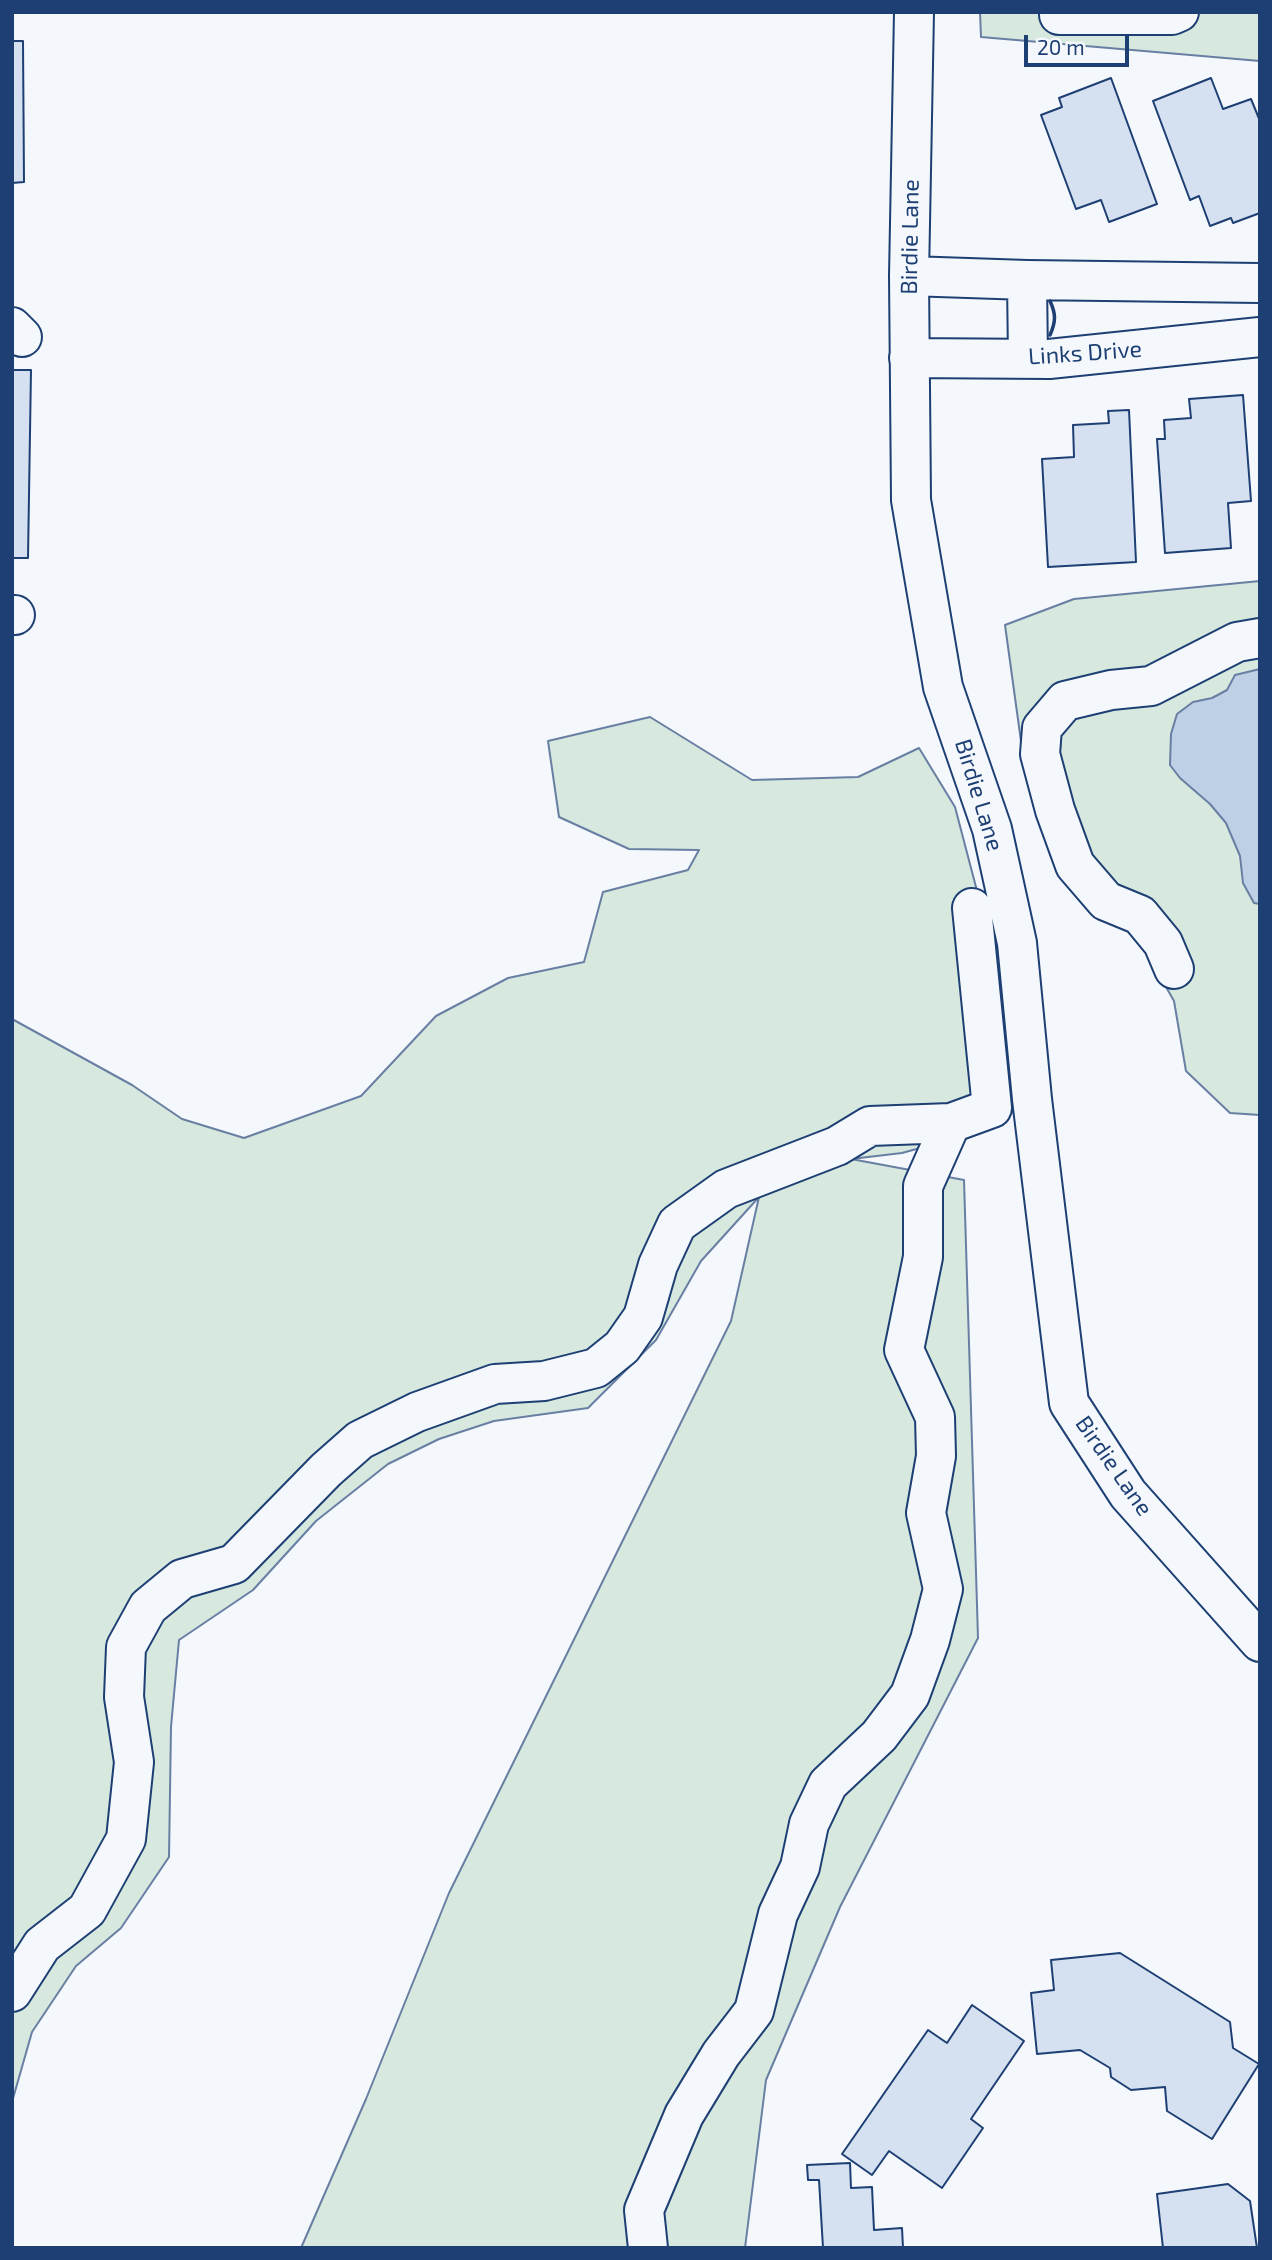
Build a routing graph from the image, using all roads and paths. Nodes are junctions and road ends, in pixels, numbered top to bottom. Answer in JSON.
{"nodes":[{"id":1,"x":914,"y":12,"type":"edge"},
{"id":2,"x":1179,"y":12,"type":"edge"},
{"id":3,"x":1059,"y":15,"type":"dead end"},
{"id":4,"x":909,"y":276,"type":"junction"},
{"id":5,"x":1027,"y":280,"type":"junction"},
{"id":6,"x":1260,"y":283,"type":"edge"},
{"id":7,"x":1260,"y":337,"type":"edge"},
{"id":8,"x":909,"y":358,"type":"junction"},
{"id":9,"x":1028,"y":359,"type":"junction"},
{"id":10,"x":1260,"y":638,"type":"edge"},
{"id":11,"x":972,"y":908,"type":"dead end"},
{"id":12,"x":1174,"y":969,"type":"dead end"},
{"id":13,"x":951,"y":1123,"type":"junction"},
{"id":14,"x":1248,"y":1630,"type":"edge"},
{"id":15,"x":12,"y":1992,"type":"edge"},
{"id":16,"x":648,"y":2248,"type":"edge"}],
"edges":[{"from":1,"to":4,"type":"street","name":"Birdie Lane"},
{"from":2,"to":3,"type":"street"},
{"from":4,"to":5,"type":"street"},
{"from":4,"to":8,"type":"street","name":"Birdie Lane"},
{"from":5,"to":6,"type":"street"},
{"from":5,"to":9,"type":"street"},
{"from":7,"to":9,"type":"street","name":"Links Drive"},
{"from":8,"to":9,"type":"street","name":"Links Drive"},
{"from":8,"to":14,"type":"street","name":"Birdie Lane"},
{"from":10,"to":12,"type":"street"},
{"from":11,"to":13,"type":"street"},
{"from":13,"to":15,"type":"street"},
{"from":13,"to":16,"type":"street"}]}
